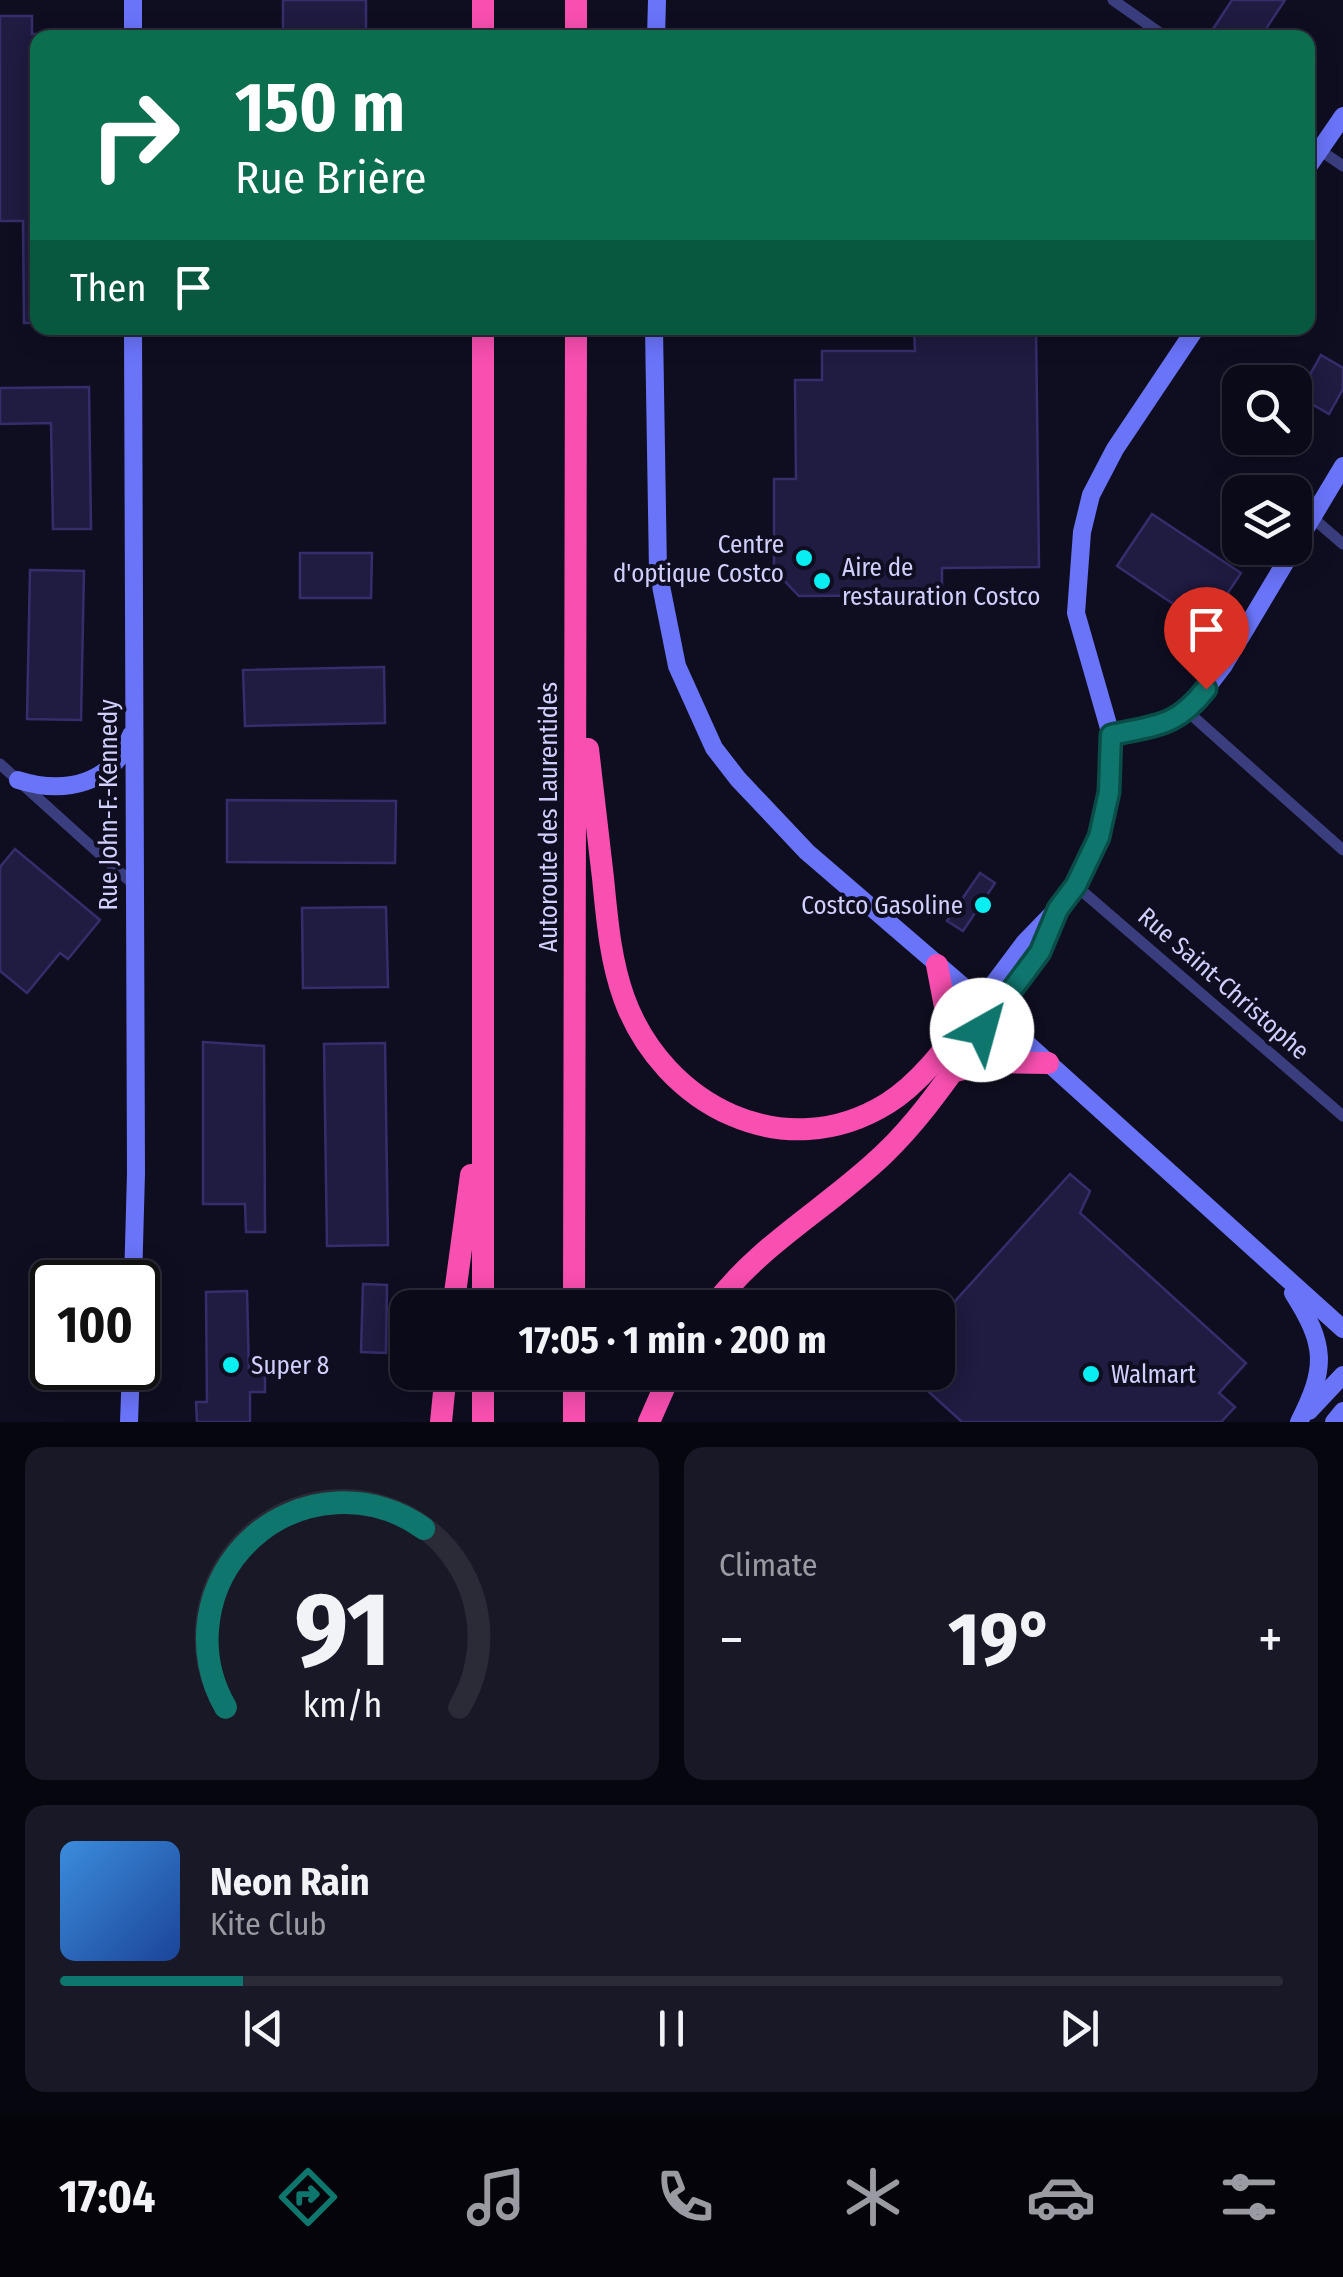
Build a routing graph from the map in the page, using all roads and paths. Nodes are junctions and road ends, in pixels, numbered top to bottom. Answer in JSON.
{"nodes":[{"id":1,"x":133,"y":0,"type":"edge"},
{"id":2,"x":483,"y":0,"type":"edge"},
{"id":3,"x":576,"y":0,"type":"edge"},
{"id":4,"x":657,"y":0,"type":"edge"},
{"id":5,"x":1113,"y":0,"type":"edge"},
{"id":6,"x":133,"y":30,"type":"edge"},
{"id":7,"x":483,"y":30,"type":"edge"},
{"id":8,"x":576,"y":30,"type":"edge"},
{"id":9,"x":656,"y":30,"type":"edge"},
{"id":10,"x":1156,"y":30,"type":"edge"},
{"id":11,"x":1343,"y":116,"type":"edge"},
{"id":12,"x":1315,"y":148,"type":"edge"},
{"id":13,"x":1315,"y":155,"type":"edge"},
{"id":14,"x":1343,"y":166,"type":"edge"},
{"id":15,"x":133,"y":335,"type":"edge"},
{"id":16,"x":483,"y":335,"type":"edge"},
{"id":17,"x":576,"y":335,"type":"edge"},
{"id":18,"x":654,"y":335,"type":"edge"},
{"id":19,"x":1191,"y":335,"type":"edge"},
{"id":20,"x":1343,"y":466,"type":"edge"},
{"id":21,"x":1314,"y":519,"type":"junction"},
{"id":22,"x":1343,"y":544,"type":"edge"},
{"id":23,"x":576,"y":644,"type":"junction"},
{"id":24,"x":1188,"y":712,"type":"junction"},
{"id":25,"x":133,"y":730,"type":"junction"},
{"id":26,"x":1111,"y":735,"type":"junction"},
{"id":27,"x":0,"y":764,"type":"edge"},
{"id":28,"x":18,"y":780,"type":"junction"},
{"id":29,"x":1343,"y":850,"type":"edge"},
{"id":30,"x":133,"y":884,"type":"junction"},
{"id":31,"x":1076,"y":885,"type":"junction"},
{"id":32,"x":937,"y":965,"type":"junction"},
{"id":33,"x":987,"y":1008,"type":"junction"},
{"id":34,"x":946,"y":1044,"type":"junction"},
{"id":35,"x":1048,"y":1064,"type":"junction"},
{"id":36,"x":954,"y":1071,"type":"junction"},
{"id":37,"x":483,"y":1083,"type":"junction"},
{"id":38,"x":1343,"y":1116,"type":"edge"},
{"id":39,"x":134,"y":1260,"type":"edge"},
{"id":40,"x":1283,"y":1275,"type":"junction"},
{"id":41,"x":455,"y":1290,"type":"edge"},
{"id":42,"x":483,"y":1290,"type":"edge"},
{"id":43,"x":574,"y":1290,"type":"edge"},
{"id":44,"x":725,"y":1290,"type":"edge"},
{"id":45,"x":1343,"y":1329,"type":"edge"},
{"id":46,"x":1343,"y":1375,"type":"edge"},
{"id":47,"x":130,"y":1390,"type":"edge"},
{"id":48,"x":444,"y":1390,"type":"edge"},
{"id":49,"x":482,"y":1390,"type":"edge"},
{"id":50,"x":574,"y":1390,"type":"edge"},
{"id":51,"x":664,"y":1390,"type":"edge"},
{"id":52,"x":1343,"y":1411,"type":"edge"},
{"id":53,"x":129,"y":1422,"type":"edge"},
{"id":54,"x":441,"y":1422,"type":"edge"},
{"id":55,"x":482,"y":1422,"type":"edge"},
{"id":56,"x":574,"y":1422,"type":"edge"},
{"id":57,"x":649,"y":1422,"type":"edge"},
{"id":58,"x":1299,"y":1422,"type":"edge"},
{"id":59,"x":1334,"y":1422,"type":"edge"}],
"edges":[{"from":1,"to":6,"type":"street"},
{"from":2,"to":7,"type":"highway"},
{"from":3,"to":8,"type":"highway"},
{"from":4,"to":9,"type":"street"},
{"from":5,"to":10,"type":"street"},
{"from":11,"to":12,"type":"street"},
{"from":13,"to":14,"type":"street"},
{"from":15,"to":25,"type":"street","name":"Rue John-F.-Kennedy"},
{"from":16,"to":37,"type":"highway"},
{"from":17,"to":23,"type":"highway","name":"Autoroute des Laurentides"},
{"from":18,"to":32,"type":"street"},
{"from":19,"to":26,"type":"street"},
{"from":20,"to":21,"type":"street"},
{"from":21,"to":22,"type":"street"},
{"from":21,"to":24,"type":"street"},
{"from":23,"to":34,"type":"highway"},
{"from":23,"to":43,"type":"highway","name":"Autoroute des Laurentides"},
{"from":24,"to":26,"type":"street"},
{"from":24,"to":29,"type":"street"},
{"from":25,"to":28,"type":"street"},
{"from":25,"to":30,"type":"street","name":"Rue John-F.-Kennedy"},
{"from":26,"to":31,"type":"street"},
{"from":27,"to":28,"type":"street"},
{"from":28,"to":30,"type":"street"},
{"from":30,"to":39,"type":"street","name":"Rue John-F.-Kennedy"},
{"from":31,"to":33,"type":"street"},
{"from":31,"to":38,"type":"street","name":"Rue Saint-Christophe"},
{"from":32,"to":33,"type":"street"},
{"from":32,"to":34,"type":"highway"},
{"from":33,"to":34,"type":"highway"},
{"from":33,"to":35,"type":"street"},
{"from":33,"to":36,"type":"highway"},
{"from":35,"to":36,"type":"highway"},
{"from":35,"to":40,"type":"street"},
{"from":36,"to":44,"type":"highway"},
{"from":37,"to":41,"type":"highway"},
{"from":37,"to":42,"type":"highway"},
{"from":40,"to":45,"type":"street"},
{"from":40,"to":58,"type":"street"},
{"from":46,"to":58,"type":"street"},
{"from":47,"to":53,"type":"street"},
{"from":48,"to":54,"type":"highway"},
{"from":49,"to":55,"type":"highway"},
{"from":50,"to":56,"type":"highway"},
{"from":51,"to":57,"type":"highway"},
{"from":52,"to":59,"type":"street"}]}
